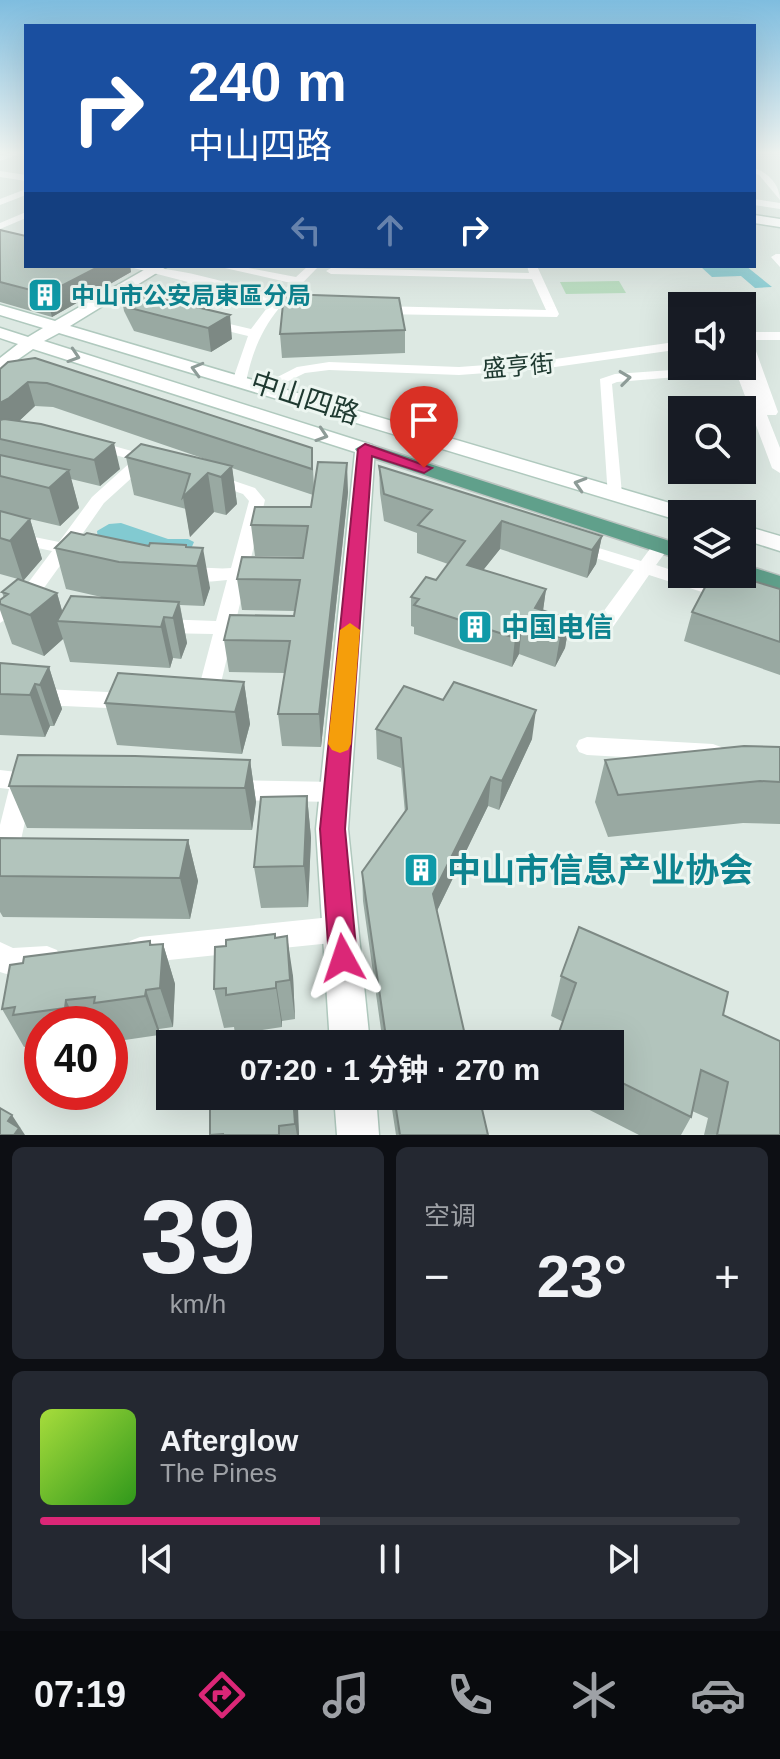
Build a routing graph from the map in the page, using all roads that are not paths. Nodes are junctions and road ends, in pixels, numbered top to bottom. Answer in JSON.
{"nodes":[{"id":1,"x":24,"y":216,"type":"edge"},
{"id":2,"x":756,"y":217,"type":"edge"},
{"id":3,"x":780,"y":221,"type":"edge"},
{"id":4,"x":0,"y":226,"type":"edge"},
{"id":5,"x":0,"y":234,"type":"edge"},
{"id":6,"x":13,"y":237,"type":"edge"},
{"id":7,"x":780,"y":257,"type":"edge"},
{"id":8,"x":780,"y":264,"type":"edge"},
{"id":9,"x":148,"y":268,"type":"edge"},
{"id":10,"x":230,"y":268,"type":"edge"},
{"id":11,"x":312,"y":268,"type":"edge"},
{"id":12,"x":420,"y":270,"type":"edge"},
{"id":13,"x":331,"y":271,"type":"dead end"},
{"id":14,"x":534,"y":271,"type":"edge"},
{"id":15,"x":259,"y":274,"type":"junction"},
{"id":16,"x":198,"y":281,"type":"junction"},
{"id":17,"x":299,"y":281,"type":"junction"},
{"id":18,"x":236,"y":289,"type":"junction"},
{"id":19,"x":280,"y":301,"type":"junction"},
{"id":20,"x":324,"y":308,"type":"edge"},
{"id":21,"x":370,"y":309,"type":"edge"},
{"id":22,"x":0,"y":310,"type":"edge"},
{"id":23,"x":54,"y":327,"type":"junction"},
{"id":24,"x":0,"y":333,"type":"edge"},
{"id":25,"x":255,"y":334,"type":"junction"},
{"id":26,"x":756,"y":336,"type":"edge"},
{"id":27,"x":780,"y":336,"type":"edge"},
{"id":28,"x":27,"y":341,"type":"junction"},
{"id":29,"x":668,"y":347,"type":"edge"},
{"id":30,"x":0,"y":358,"type":"edge"},
{"id":31,"x":756,"y":371,"type":"edge"},
{"id":32,"x":5,"y":372,"type":"edge"},
{"id":33,"x":239,"y":382,"type":"junction"},
{"id":34,"x":261,"y":389,"type":"junction"},
{"id":35,"x":780,"y":436,"type":"edge"},
{"id":36,"x":75,"y":439,"type":"edge"},
{"id":37,"x":144,"y":459,"type":"junction"},
{"id":38,"x":780,"y":468,"type":"edge"},
{"id":39,"x":369,"y":470,"type":"junction"},
{"id":40,"x":614,"y":494,"type":"junction"},
{"id":41,"x":668,"y":510,"type":"edge"},
{"id":42,"x":0,"y":535,"type":"edge"},
{"id":43,"x":756,"y":536,"type":"edge"},
{"id":44,"x":555,"y":539,"type":"edge"},
{"id":45,"x":780,"y":544,"type":"edge"},
{"id":46,"x":64,"y":548,"type":"junction"},
{"id":47,"x":668,"y":548,"type":"edge"},
{"id":48,"x":668,"y":551,"type":"edge"},
{"id":49,"x":91,"y":560,"type":"edge"},
{"id":50,"x":643,"y":567,"type":"junction"},
{"id":51,"x":165,"y":570,"type":"edge"},
{"id":52,"x":238,"y":573,"type":"junction"},
{"id":53,"x":756,"y":576,"type":"edge"},
{"id":54,"x":780,"y":584,"type":"edge"},
{"id":55,"x":0,"y":590,"type":"edge"},
{"id":56,"x":37,"y":598,"type":"junction"},
{"id":57,"x":739,"y":598,"type":"edge"},
{"id":58,"x":0,"y":617,"type":"edge"},
{"id":59,"x":148,"y":625,"type":"edge"},
{"id":60,"x":225,"y":628,"type":"junction"},
{"id":61,"x":599,"y":632,"type":"dead end"},
{"id":62,"x":0,"y":681,"type":"edge"},
{"id":63,"x":146,"y":701,"type":"edge"},
{"id":64,"x":177,"y":701,"type":"edge"},
{"id":65,"x":587,"y":746,"type":"dead end"},
{"id":66,"x":742,"y":754,"type":"edge"},
{"id":67,"x":12,"y":780,"type":"edge"},
{"id":68,"x":53,"y":783,"type":"edge"},
{"id":69,"x":202,"y":789,"type":"edge"},
{"id":70,"x":335,"y":792,"type":"junction"},
{"id":71,"x":0,"y":875,"type":"edge"},
{"id":72,"x":341,"y":929,"type":"junction"},
{"id":73,"x":109,"y":953,"type":"edge"},
{"id":74,"x":80,"y":956,"type":"edge"},
{"id":75,"x":3,"y":963,"type":"edge"},
{"id":76,"x":349,"y":1030,"type":"edge"},
{"id":77,"x":356,"y":1110,"type":"edge"},
{"id":78,"x":358,"y":1135,"type":"edge"}],
"edges":[{"from":1,"to":4,"type":"street"},
{"from":2,"to":3,"type":"main road"},
{"from":5,"to":6,"type":"street"},
{"from":7,"to":8,"type":"street"},
{"from":9,"to":16,"type":"street"},
{"from":9,"to":23,"type":"main road"},
{"from":10,"to":15,"type":"street"},
{"from":11,"to":17,"type":"street"},
{"from":12,"to":13,"type":"street"},
{"from":12,"to":14,"type":"street"},
{"from":14,"to":21,"type":"street"},
{"from":15,"to":17,"type":"street"},
{"from":15,"to":18,"type":"street"},
{"from":16,"to":18,"type":"street"},
{"from":16,"to":25,"type":"street"},
{"from":17,"to":19,"type":"street"},
{"from":18,"to":19,"type":"street"},
{"from":19,"to":20,"type":"street"},
{"from":19,"to":25,"type":"street"},
{"from":22,"to":23,"type":"main road","name":"中山四路"},
{"from":23,"to":28,"type":"main road"},
{"from":33,"to":23,"type":"main road","name":"中山四路","one_way":true},
{"from":24,"to":28,"type":"main road","name":"中山四路"},
{"from":25,"to":33,"type":"street"},
{"from":26,"to":27,"type":"street"},
{"from":28,"to":30,"type":"main road"},
{"from":28,"to":32,"type":"main road"},
{"from":28,"to":39,"type":"main road","name":"中山四路","one_way":true},
{"from":29,"to":34,"type":"street","name":"盛亨街"},
{"from":31,"to":35,"type":"street"},
{"from":33,"to":34,"type":"main road","name":"中山四路"},
{"from":40,"to":34,"type":"main road","name":"中山四路","one_way":true},
{"from":36,"to":37,"type":"street"},
{"from":37,"to":46,"type":"street"},
{"from":37,"to":52,"type":"street"},
{"from":40,"to":38,"type":"street","one_way":true},
{"from":39,"to":47,"type":"main road","name":"中山四路"},
{"from":39,"to":70,"type":"main road"},
{"from":40,"to":41,"type":"main road","name":"中山四路"},
{"from":42,"to":46,"type":"street"},
{"from":43,"to":45,"type":"main road"},
{"from":44,"to":50,"type":"street"},
{"from":46,"to":49,"type":"street"},
{"from":46,"to":56,"type":"street"},
{"from":48,"to":50,"type":"street"},
{"from":50,"to":57,"type":"street"},
{"from":50,"to":61,"type":"street"},
{"from":51,"to":52,"type":"street"},
{"from":52,"to":60,"type":"street"},
{"from":53,"to":54,"type":"main road"},
{"from":55,"to":56,"type":"street"},
{"from":56,"to":58,"type":"street"},
{"from":59,"to":60,"type":"street"},
{"from":60,"to":64,"type":"street"},
{"from":62,"to":63,"type":"street"},
{"from":65,"to":66,"type":"street"},
{"from":67,"to":68,"type":"street"},
{"from":67,"to":71,"type":"street"},
{"from":69,"to":70,"type":"street"},
{"from":70,"to":72,"type":"main road"},
{"from":72,"to":73,"type":"street"},
{"from":72,"to":76,"type":"main road"},
{"from":74,"to":75,"type":"street"},
{"from":77,"to":78,"type":"main road"}]}
